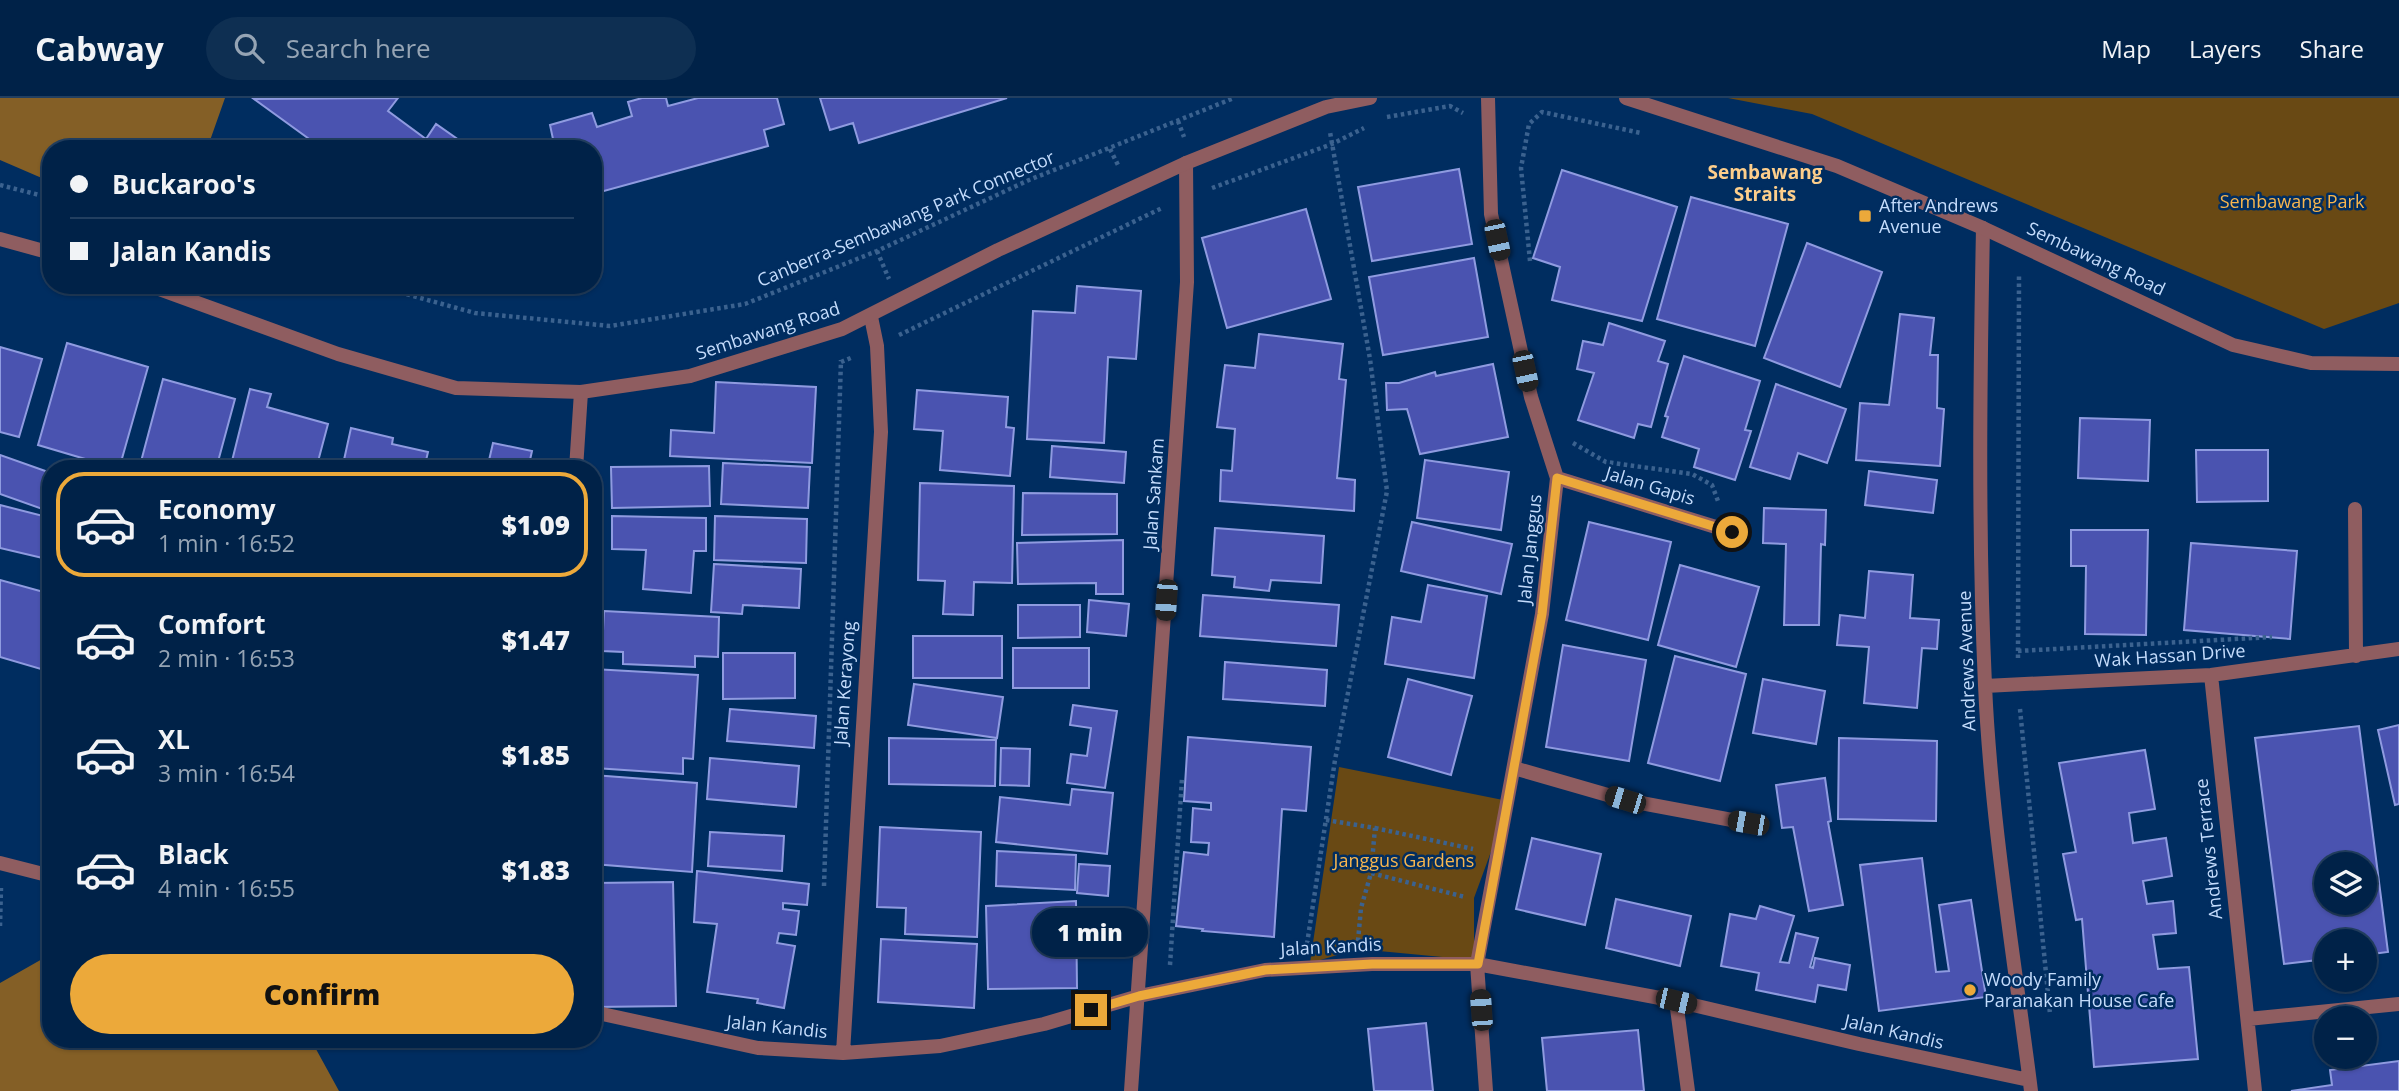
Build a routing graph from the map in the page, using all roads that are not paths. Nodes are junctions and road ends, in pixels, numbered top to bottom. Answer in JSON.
{"nodes":[{"id":1,"x":1370,"y":98,"type":"edge"},
{"id":2,"x":1488,"y":98,"type":"edge"},
{"id":3,"x":1626,"y":98,"type":"edge"},
{"id":4,"x":1642,"y":100,"type":"edge"},
{"id":5,"x":1186,"y":163,"type":"junction"},
{"id":6,"x":1983,"y":228,"type":"junction"},
{"id":7,"x":0,"y":239,"type":"edge"},
{"id":8,"x":42,"y":251,"type":"edge"},
{"id":9,"x":173,"y":294,"type":"edge"},
{"id":10,"x":870,"y":317,"type":"junction"},
{"id":11,"x":2399,"y":364,"type":"edge"},
{"id":12,"x":582,"y":392,"type":"junction"},
{"id":13,"x":577,"y":460,"type":"edge"},
{"id":14,"x":1557,"y":478,"type":"junction"},
{"id":15,"x":2355,"y":509,"type":"dead end"},
{"id":16,"x":1728,"y":530,"type":"road end"},
{"id":17,"x":2399,"y":649,"type":"edge"},
{"id":18,"x":2356,"y":656,"type":"junction"},
{"id":19,"x":2211,"y":675,"type":"junction"},
{"id":20,"x":1985,"y":686,"type":"junction"},
{"id":21,"x":1514,"y":768,"type":"junction"},
{"id":22,"x":1748,"y":823,"type":"dead end"},
{"id":23,"x":0,"y":863,"type":"edge"},
{"id":24,"x":42,"y":874,"type":"edge"},
{"id":25,"x":1478,"y":964,"type":"junction"},
{"id":26,"x":1139,"y":996,"type":"junction"},
{"id":27,"x":1676,"y":1001,"type":"junction"},
{"id":28,"x":2399,"y":1004,"type":"edge"},
{"id":29,"x":602,"y":1014,"type":"edge"},
{"id":30,"x":2248,"y":1019,"type":"junction"},
{"id":31,"x":843,"y":1053,"type":"junction"},
{"id":32,"x":2030,"y":1085,"type":"edge"},
{"id":33,"x":1131,"y":1091,"type":"edge"},
{"id":34,"x":1486,"y":1091,"type":"edge"},
{"id":35,"x":1688,"y":1091,"type":"edge"},
{"id":36,"x":2255,"y":1091,"type":"edge"}],
"edges":[{"from":1,"to":5,"type":"street","name":"Sembawang Road"},
{"from":2,"to":14,"type":"street","name":"Jalan Janggus"},
{"from":3,"to":4,"type":"street","name":"Sembawang Road"},
{"from":4,"to":6,"type":"street","name":"Sembawang Road"},
{"from":5,"to":10,"type":"street","name":"Sembawang Road"},
{"from":5,"to":26,"type":"street","name":"Jalan Sankam"},
{"from":6,"to":11,"type":"street","name":"Sembawang Road"},
{"from":6,"to":20,"type":"street","name":"Andrews Avenue"},
{"from":7,"to":8,"type":"street"},
{"from":9,"to":12,"type":"street","name":"Sembawang Road"},
{"from":10,"to":12,"type":"street","name":"Sembawang Road"},
{"from":10,"to":31,"type":"street","name":"Jalan Kerayong"},
{"from":12,"to":13,"type":"street"},
{"from":14,"to":16,"type":"street","name":"Jalan Gapis"},
{"from":14,"to":21,"type":"street","name":"Jalan Janggus"},
{"from":15,"to":18,"type":"street"},
{"from":17,"to":18,"type":"street","name":"Wak Hassan Drive"},
{"from":18,"to":19,"type":"street","name":"Wak Hassan Drive"},
{"from":19,"to":20,"type":"street","name":"Wak Hassan Drive"},
{"from":19,"to":30,"type":"street","name":"Andrews Terrace"},
{"from":20,"to":32,"type":"street","name":"Andrews Avenue"},
{"from":21,"to":22,"type":"street"},
{"from":21,"to":25,"type":"street","name":"Jalan Janggus"},
{"from":23,"to":24,"type":"street"},
{"from":25,"to":26,"type":"street","name":"Jalan Kandis"},
{"from":25,"to":27,"type":"street","name":"Jalan Kandis"},
{"from":25,"to":34,"type":"street","name":"Jalan Janggus"},
{"from":26,"to":31,"type":"street","name":"Jalan Kandis"},
{"from":26,"to":33,"type":"street","name":"Jalan Sankam"},
{"from":27,"to":32,"type":"street","name":"Jalan Kandis"},
{"from":27,"to":35,"type":"street"},
{"from":28,"to":30,"type":"street"},
{"from":29,"to":31,"type":"street","name":"Jalan Kandis"},
{"from":30,"to":36,"type":"street","name":"Andrews Terrace"}]}
